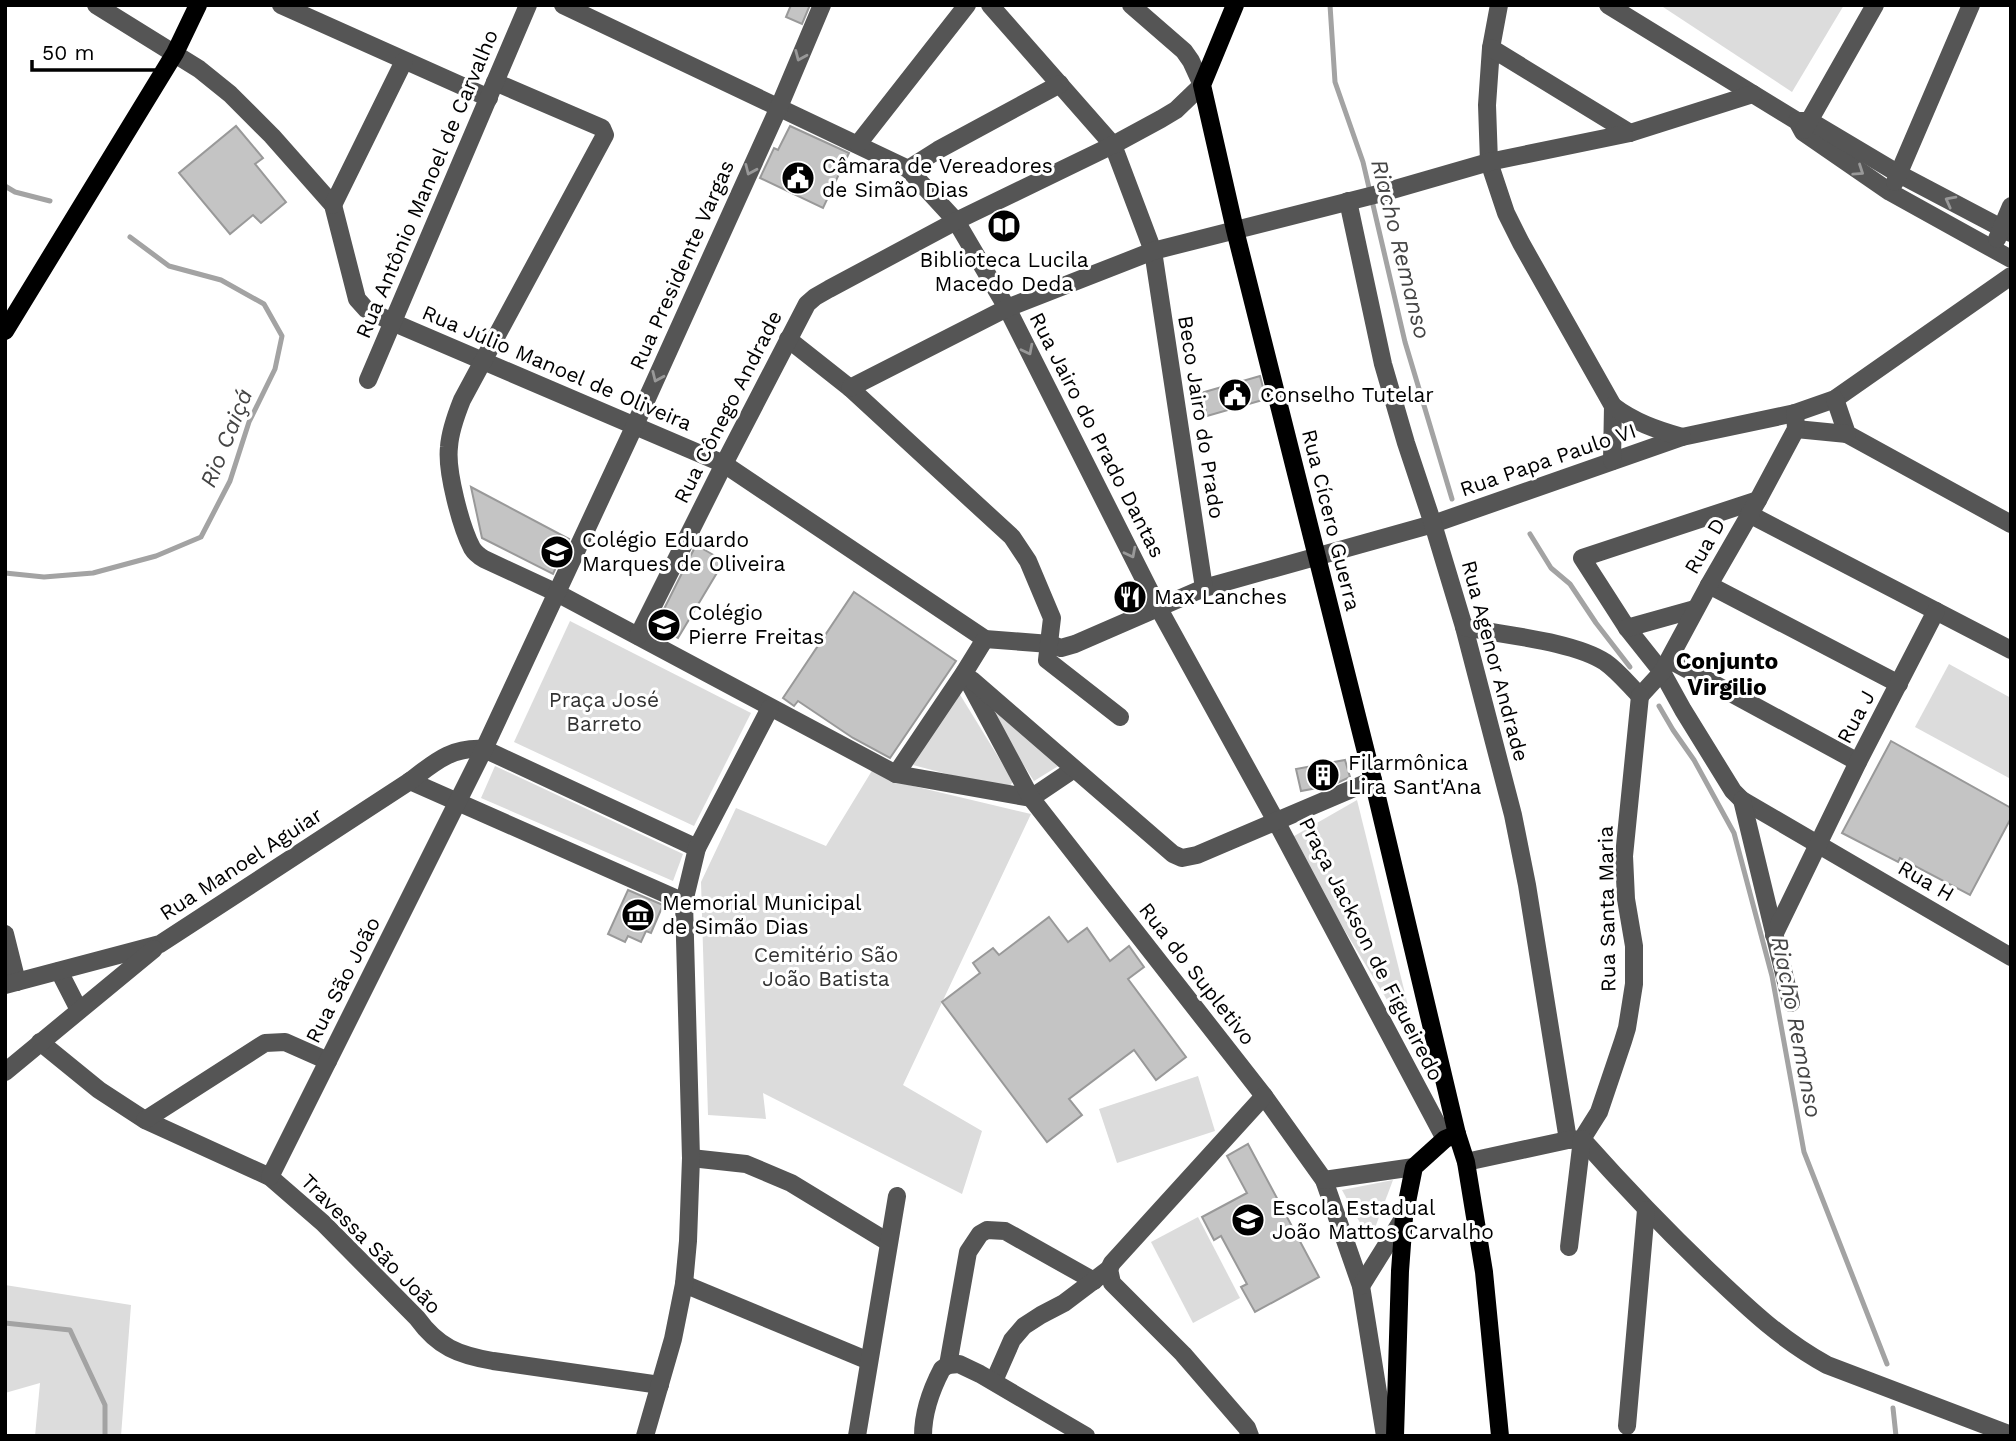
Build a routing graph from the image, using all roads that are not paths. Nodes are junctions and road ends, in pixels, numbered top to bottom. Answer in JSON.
{"nodes":[{"id":1,"x":96,"y":5,"type":"edge"},
{"id":2,"x":198,"y":5,"type":"edge"},
{"id":3,"x":281,"y":5,"type":"edge"},
{"id":4,"x":528,"y":5,"type":"edge"},
{"id":5,"x":563,"y":5,"type":"edge"},
{"id":6,"x":822,"y":5,"type":"edge"},
{"id":7,"x":967,"y":5,"type":"edge"},
{"id":8,"x":990,"y":5,"type":"edge"},
{"id":9,"x":1131,"y":5,"type":"edge"},
{"id":10,"x":1235,"y":5,"type":"edge"},
{"id":11,"x":1499,"y":5,"type":"edge"},
{"id":12,"x":1608,"y":5,"type":"edge"},
{"id":13,"x":1875,"y":5,"type":"edge"},
{"id":14,"x":1971,"y":5,"type":"edge"},
{"id":15,"x":1491,"y":48,"type":"junction"},
{"id":16,"x":175,"y":53,"type":"junction"},
{"id":17,"x":404,"y":61,"type":"junction"},
{"id":18,"x":1060,"y":84,"type":"junction"},
{"id":19,"x":1202,"y":85,"type":"junction"},
{"id":20,"x":492,"y":90,"type":"junction"},
{"id":21,"x":1753,"y":94,"type":"junction"},
{"id":22,"x":779,"y":107,"type":"junction"},
{"id":23,"x":1803,"y":125,"type":"junction"},
{"id":24,"x":1630,"y":133,"type":"junction"},
{"id":25,"x":858,"y":144,"type":"junction"},
{"id":26,"x":1113,"y":145,"type":"junction"},
{"id":27,"x":1489,"y":162,"type":"junction"},
{"id":28,"x":908,"y":169,"type":"junction"},
{"id":29,"x":1899,"y":174,"type":"junction"},
{"id":30,"x":1890,"y":192,"type":"junction"},
{"id":31,"x":1362,"y":198,"type":"junction"},
{"id":32,"x":333,"y":205,"type":"junction"},
{"id":33,"x":2011,"y":206,"type":"edge"},
{"id":34,"x":956,"y":221,"type":"junction"},
{"id":35,"x":1235,"y":230,"type":"junction"},
{"id":36,"x":2006,"y":231,"type":"edge"},
{"id":37,"x":1992,"y":249,"type":"junction"},
{"id":38,"x":1153,"y":251,"type":"junction"},
{"id":39,"x":2011,"y":260,"type":"edge"},
{"id":40,"x":2011,"y":276,"type":"edge"},
{"id":41,"x":1007,"y":308,"type":"junction"},
{"id":42,"x":392,"y":322,"type":"junction"},
{"id":43,"x":5,"y":331,"type":"edge"},
{"id":44,"x":789,"y":339,"type":"junction"},
{"id":45,"x":484,"y":361,"type":"junction"},
{"id":46,"x":368,"y":380,"type":"dead end"},
{"id":47,"x":850,"y":388,"type":"junction"},
{"id":48,"x":1835,"y":399,"type":"junction"},
{"id":49,"x":1613,"y":406,"type":"junction"},
{"id":50,"x":1796,"y":421,"type":"junction"},
{"id":51,"x":635,"y":425,"type":"junction"},
{"id":52,"x":1847,"y":434,"type":"junction"},
{"id":53,"x":1682,"y":437,"type":"junction"},
{"id":54,"x":1612,"y":461,"type":"junction"},
{"id":55,"x":724,"y":464,"type":"junction"},
{"id":56,"x":1754,"y":507,"type":"junction"},
{"id":57,"x":1433,"y":524,"type":"junction"},
{"id":58,"x":2011,"y":524,"type":"edge"},
{"id":59,"x":1317,"y":555,"type":"junction"},
{"id":60,"x":1709,"y":585,"type":"junction"},
{"id":61,"x":1204,"y":588,"type":"junction"},
{"id":62,"x":557,"y":593,"type":"junction"},
{"id":63,"x":1158,"y":607,"type":"junction"},
{"id":64,"x":1695,"y":609,"type":"junction"},
{"id":65,"x":1936,"y":611,"type":"junction"},
{"id":66,"x":1464,"y":627,"type":"junction"},
{"id":67,"x":1627,"y":628,"type":"junction"},
{"id":68,"x":639,"y":636,"type":"junction"},
{"id":69,"x":985,"y":639,"type":"junction"},
{"id":70,"x":1050,"y":644,"type":"junction"},
{"id":71,"x":2011,"y":650,"type":"edge"},
{"id":72,"x":1666,"y":666,"type":"junction"},
{"id":73,"x":964,"y":673,"type":"junction"},
{"id":74,"x":1899,"y":684,"type":"junction"},
{"id":75,"x":1640,"y":696,"type":"junction"},
{"id":76,"x":770,"y":708,"type":"junction"},
{"id":77,"x":1120,"y":717,"type":"dead end"},
{"id":78,"x":484,"y":749,"type":"junction"},
{"id":79,"x":1858,"y":762,"type":"junction"},
{"id":80,"x":1074,"y":769,"type":"junction"},
{"id":81,"x":896,"y":775,"type":"junction"},
{"id":82,"x":1373,"y":780,"type":"junction"},
{"id":83,"x":410,"y":781,"type":"junction"},
{"id":84,"x":1031,"y":798,"type":"junction"},
{"id":85,"x":1742,"y":800,"type":"junction"},
{"id":86,"x":457,"y":803,"type":"junction"},
{"id":87,"x":1277,"y":823,"type":"junction"},
{"id":88,"x":1818,"y":844,"type":"junction"},
{"id":89,"x":697,"y":848,"type":"junction"},
{"id":90,"x":684,"y":902,"type":"junction"},
{"id":91,"x":5,"y":933,"type":"edge"},
{"id":92,"x":1774,"y":935,"type":"junction"},
{"id":93,"x":160,"y":944,"type":"junction"},
{"id":94,"x":2011,"y":957,"type":"edge"},
{"id":95,"x":59,"y":971,"type":"junction"},
{"id":96,"x":11,"y":984,"type":"edge"},
{"id":97,"x":1791,"y":1003,"type":"dead end"},
{"id":98,"x":79,"y":1010,"type":"junction"},
{"id":99,"x":40,"y":1042,"type":"junction"},
{"id":100,"x":328,"y":1061,"type":"junction"},
{"id":101,"x":5,"y":1073,"type":"edge"},
{"id":102,"x":1264,"y":1096,"type":"junction"},
{"id":103,"x":145,"y":1120,"type":"junction"},
{"id":104,"x":1451,"y":1136,"type":"junction"},
{"id":105,"x":1575,"y":1140,"type":"junction"},
{"id":106,"x":691,"y":1158,"type":"junction"},
{"id":107,"x":1466,"y":1162,"type":"junction"},
{"id":108,"x":1413,"y":1167,"type":"junction"},
{"id":109,"x":270,"y":1177,"type":"junction"},
{"id":110,"x":1324,"y":1180,"type":"junction"},
{"id":111,"x":897,"y":1196,"type":"dead end"},
{"id":112,"x":1646,"y":1210,"type":"junction"},
{"id":113,"x":1404,"y":1216,"type":"junction"},
{"id":114,"x":888,"y":1242,"type":"junction"},
{"id":115,"x":1569,"y":1247,"type":"dead end"},
{"id":116,"x":1110,"y":1269,"type":"junction"},
{"id":117,"x":1094,"y":1281,"type":"junction"},
{"id":118,"x":684,"y":1284,"type":"junction"},
{"id":119,"x":1361,"y":1286,"type":"junction"},
{"id":120,"x":869,"y":1361,"type":"junction"},
{"id":121,"x":948,"y":1365,"type":"junction"},
{"id":122,"x":993,"y":1381,"type":"junction"},
{"id":123,"x":660,"y":1385,"type":"junction"},
{"id":124,"x":1627,"y":1426,"type":"dead end"},
{"id":125,"x":2011,"y":1435,"type":"edge"},
{"id":126,"x":645,"y":1436,"type":"edge"},
{"id":127,"x":857,"y":1436,"type":"edge"},
{"id":128,"x":923,"y":1436,"type":"edge"},
{"id":129,"x":1086,"y":1436,"type":"edge"},
{"id":130,"x":1250,"y":1436,"type":"edge"},
{"id":131,"x":1385,"y":1436,"type":"edge"},
{"id":132,"x":1395,"y":1436,"type":"edge"},
{"id":133,"x":1500,"y":1436,"type":"edge"}],
"edges":[{"from":1,"to":16,"type":"street"},
{"from":2,"to":16,"type":"main road"},
{"from":3,"to":17,"type":"street"},
{"from":4,"to":20,"type":"street","name":"Rua Antônio Manoel de Carvalho"},
{"from":5,"to":22,"type":"street","name":"Rua Jairo do Prado Dantas"},
{"from":6,"to":22,"type":"street","name":"Rua Presidente Vargas","one_way":true},
{"from":7,"to":25,"type":"street"},
{"from":8,"to":18,"type":"street"},
{"from":9,"to":19,"type":"street"},
{"from":10,"to":19,"type":"main road"},
{"from":11,"to":15,"type":"street"},
{"from":12,"to":21,"type":"street"},
{"from":13,"to":23,"type":"street"},
{"from":14,"to":29,"type":"street"},
{"from":15,"to":24,"type":"street"},
{"from":15,"to":27,"type":"street"},
{"from":16,"to":32,"type":"street"},
{"from":16,"to":43,"type":"main road"},
{"from":17,"to":20,"type":"street"},
{"from":17,"to":32,"type":"street"},
{"from":18,"to":26,"type":"street"},
{"from":18,"to":28,"type":"street"},
{"from":19,"to":26,"type":"street","name":"Rua Cônego Andrade"},
{"from":19,"to":35,"type":"main road","name":"Rua Cícero Guerra"},
{"from":20,"to":42,"type":"street","name":"Rua Antônio Manoel de Carvalho"},
{"from":20,"to":45,"type":"street"},
{"from":21,"to":23,"type":"street"},
{"from":21,"to":24,"type":"street"},
{"from":22,"to":25,"type":"street","name":"Rua Jairo do Prado Dantas"},
{"from":22,"to":51,"type":"street","name":"Rua Presidente Vargas","one_way":true},
{"from":23,"to":29,"type":"street"},
{"from":23,"to":30,"type":"street","one_way":true},
{"from":24,"to":27,"type":"street"},
{"from":25,"to":28,"type":"street","name":"Rua Jairo do Prado Dantas"},
{"from":26,"to":34,"type":"street","name":"Rua Cônego Andrade"},
{"from":26,"to":38,"type":"street","name":"Beco Jairo do Prado"},
{"from":27,"to":31,"type":"street"},
{"from":27,"to":49,"type":"street"},
{"from":28,"to":34,"type":"street","name":"Rua Jairo do Prado Dantas"},
{"from":29,"to":30,"type":"street"},
{"from":36,"to":29,"type":"street","one_way":true},
{"from":30,"to":37,"type":"street"},
{"from":31,"to":35,"type":"street"},
{"from":31,"to":57,"type":"street","name":"Rua Agenor Andrade"},
{"from":32,"to":42,"type":"street","name":"Rua Júlio Manoel de Oliveira"},
{"from":33,"to":36,"type":"street"},
{"from":34,"to":41,"type":"street","name":"Rua Jairo do Prado Dantas"},
{"from":34,"to":44,"type":"street","name":"Rua Cônego Andrade"},
{"from":35,"to":38,"type":"street"},
{"from":35,"to":59,"type":"main road","name":"Rua Cícero Guerra"},
{"from":36,"to":37,"type":"street"},
{"from":37,"to":39,"type":"street"},
{"from":38,"to":41,"type":"street"},
{"from":38,"to":61,"type":"street","name":"Beco Jairo do Prado"},
{"from":40,"to":48,"type":"street"},
{"from":41,"to":47,"type":"street"},
{"from":41,"to":63,"type":"street","name":"Rua Jairo do Prado Dantas","one_way":true},
{"from":42,"to":45,"type":"street","name":"Rua Júlio Manoel de Oliveira"},
{"from":42,"to":46,"type":"street","name":"Rua Antônio Manoel de Carvalho"},
{"from":44,"to":47,"type":"street"},
{"from":44,"to":55,"type":"street","name":"Rua Cônego Andrade"},
{"from":45,"to":51,"type":"street","name":"Rua Júlio Manoel de Oliveira"},
{"from":45,"to":62,"type":"street"},
{"from":47,"to":70,"type":"street"},
{"from":48,"to":50,"type":"street"},
{"from":48,"to":52,"type":"street"},
{"from":49,"to":53,"type":"street"},
{"from":49,"to":54,"type":"street"},
{"from":50,"to":52,"type":"street"},
{"from":50,"to":53,"type":"street","name":"Rua Papa Paulo VI"},
{"from":50,"to":56,"type":"street","name":"Rua D"},
{"from":51,"to":55,"type":"street","name":"Rua Júlio Manoel de Oliveira"},
{"from":51,"to":62,"type":"street","name":"Rua Presidente Vargas"},
{"from":52,"to":58,"type":"street"},
{"from":53,"to":54,"type":"street","name":"Rua Papa Paulo VI"},
{"from":54,"to":57,"type":"street","name":"Rua Papa Paulo VI"},
{"from":55,"to":68,"type":"street","name":"Rua Cônego Andrade"},
{"from":55,"to":69,"type":"street","name":"Rua Júlio Manoel de Oliveira"},
{"from":56,"to":60,"type":"street","name":"Rua D"},
{"from":56,"to":65,"type":"street"},
{"from":56,"to":67,"type":"street"},
{"from":57,"to":59,"type":"street","name":"Rua Papa Paulo VI"},
{"from":57,"to":66,"type":"street","name":"Rua Agenor Andrade"},
{"from":59,"to":61,"type":"street","name":"Rua Papa Paulo VI"},
{"from":59,"to":82,"type":"main road","name":"Rua Cícero Guerra"},
{"from":60,"to":64,"type":"street","name":"Rua D"},
{"from":60,"to":74,"type":"street"},
{"from":61,"to":63,"type":"street","name":"Rua Papa Paulo VI"},
{"from":62,"to":68,"type":"street"},
{"from":62,"to":78,"type":"street"},
{"from":63,"to":70,"type":"street","name":"Rua Papa Paulo VI"},
{"from":63,"to":87,"type":"street","name":"Rua Jairo do Prado Dantas"},
{"from":64,"to":67,"type":"street"},
{"from":64,"to":72,"type":"street","name":"Rua D"},
{"from":65,"to":71,"type":"street"},
{"from":65,"to":74,"type":"street","name":"Rua J"},
{"from":66,"to":75,"type":"street"},
{"from":66,"to":105,"type":"street","name":"Rua Agenor Andrade"},
{"from":67,"to":72,"type":"street"},
{"from":68,"to":76,"type":"street"},
{"from":69,"to":70,"type":"street","name":"Rua Papa Paulo VI"},
{"from":69,"to":73,"type":"street"},
{"from":70,"to":77,"type":"street"},
{"from":72,"to":75,"type":"street","name":"Rua D"},
{"from":72,"to":79,"type":"street"},
{"from":72,"to":85,"type":"street"},
{"from":73,"to":80,"type":"street"},
{"from":73,"to":81,"type":"street"},
{"from":73,"to":84,"type":"street","name":"Rua do Supletivo"},
{"from":74,"to":79,"type":"street","name":"Rua J"},
{"from":75,"to":105,"type":"street","name":"Rua Santa Maria"},
{"from":76,"to":81,"type":"street"},
{"from":76,"to":89,"type":"street"},
{"from":78,"to":83,"type":"street","name":"Rua Manoel Aguiar"},
{"from":78,"to":86,"type":"street"},
{"from":78,"to":89,"type":"street"},
{"from":79,"to":88,"type":"street","name":"Rua J"},
{"from":80,"to":84,"type":"street"},
{"from":80,"to":87,"type":"street"},
{"from":81,"to":84,"type":"street"},
{"from":82,"to":87,"type":"street","name":"Praça Jackson de Figueiredo"},
{"from":82,"to":104,"type":"main road","name":"Praça Jackson de Figueiredo"},
{"from":83,"to":86,"type":"street"},
{"from":83,"to":93,"type":"street","name":"Rua Manoel Aguiar"},
{"from":84,"to":102,"type":"street","name":"Rua do Supletivo"},
{"from":85,"to":88,"type":"street"},
{"from":85,"to":92,"type":"street"},
{"from":86,"to":90,"type":"street"},
{"from":86,"to":100,"type":"street","name":"Rua São João"},
{"from":87,"to":104,"type":"street","name":"Praça Jackson de Figueiredo"},
{"from":88,"to":92,"type":"street","name":"Rua J"},
{"from":88,"to":94,"type":"street","name":"Rua H"},
{"from":89,"to":90,"type":"street"},
{"from":90,"to":106,"type":"street"},
{"from":91,"to":96,"type":"street"},
{"from":92,"to":97,"type":"street"},
{"from":93,"to":95,"type":"street","name":"Rua Manoel Aguiar"},
{"from":93,"to":98,"type":"street"},
{"from":95,"to":96,"type":"street","name":"Rua Manoel Aguiar"},
{"from":95,"to":98,"type":"street"},
{"from":98,"to":99,"type":"street"},
{"from":99,"to":101,"type":"street"},
{"from":99,"to":103,"type":"street","name":"Travessa São João"},
{"from":100,"to":103,"type":"street"},
{"from":100,"to":109,"type":"street","name":"Rua São João"},
{"from":102,"to":110,"type":"street","name":"Rua do Supletivo"},
{"from":102,"to":116,"type":"street"},
{"from":103,"to":109,"type":"street","name":"Travessa São João"},
{"from":104,"to":107,"type":"main road"},
{"from":104,"to":108,"type":"main road"},
{"from":105,"to":107,"type":"street"},
{"from":105,"to":112,"type":"street"},
{"from":105,"to":115,"type":"street"},
{"from":106,"to":114,"type":"street"},
{"from":106,"to":118,"type":"street"},
{"from":107,"to":133,"type":"main road"},
{"from":108,"to":110,"type":"street"},
{"from":108,"to":113,"type":"main road"},
{"from":109,"to":123,"type":"street","name":"Travessa São João"},
{"from":110,"to":119,"type":"street","name":"Rua do Supletivo"},
{"from":111,"to":114,"type":"street"},
{"from":112,"to":124,"type":"street"},
{"from":112,"to":125,"type":"street"},
{"from":113,"to":119,"type":"street"},
{"from":113,"to":132,"type":"main road"},
{"from":114,"to":120,"type":"street"},
{"from":116,"to":117,"type":"street"},
{"from":116,"to":130,"type":"street"},
{"from":117,"to":121,"type":"street"},
{"from":117,"to":122,"type":"street"},
{"from":118,"to":120,"type":"street"},
{"from":118,"to":123,"type":"street"},
{"from":119,"to":131,"type":"street","name":"Rua do Supletivo"},
{"from":120,"to":127,"type":"street"},
{"from":121,"to":122,"type":"street"},
{"from":121,"to":128,"type":"street"},
{"from":122,"to":129,"type":"street"},
{"from":123,"to":126,"type":"street"}]}
